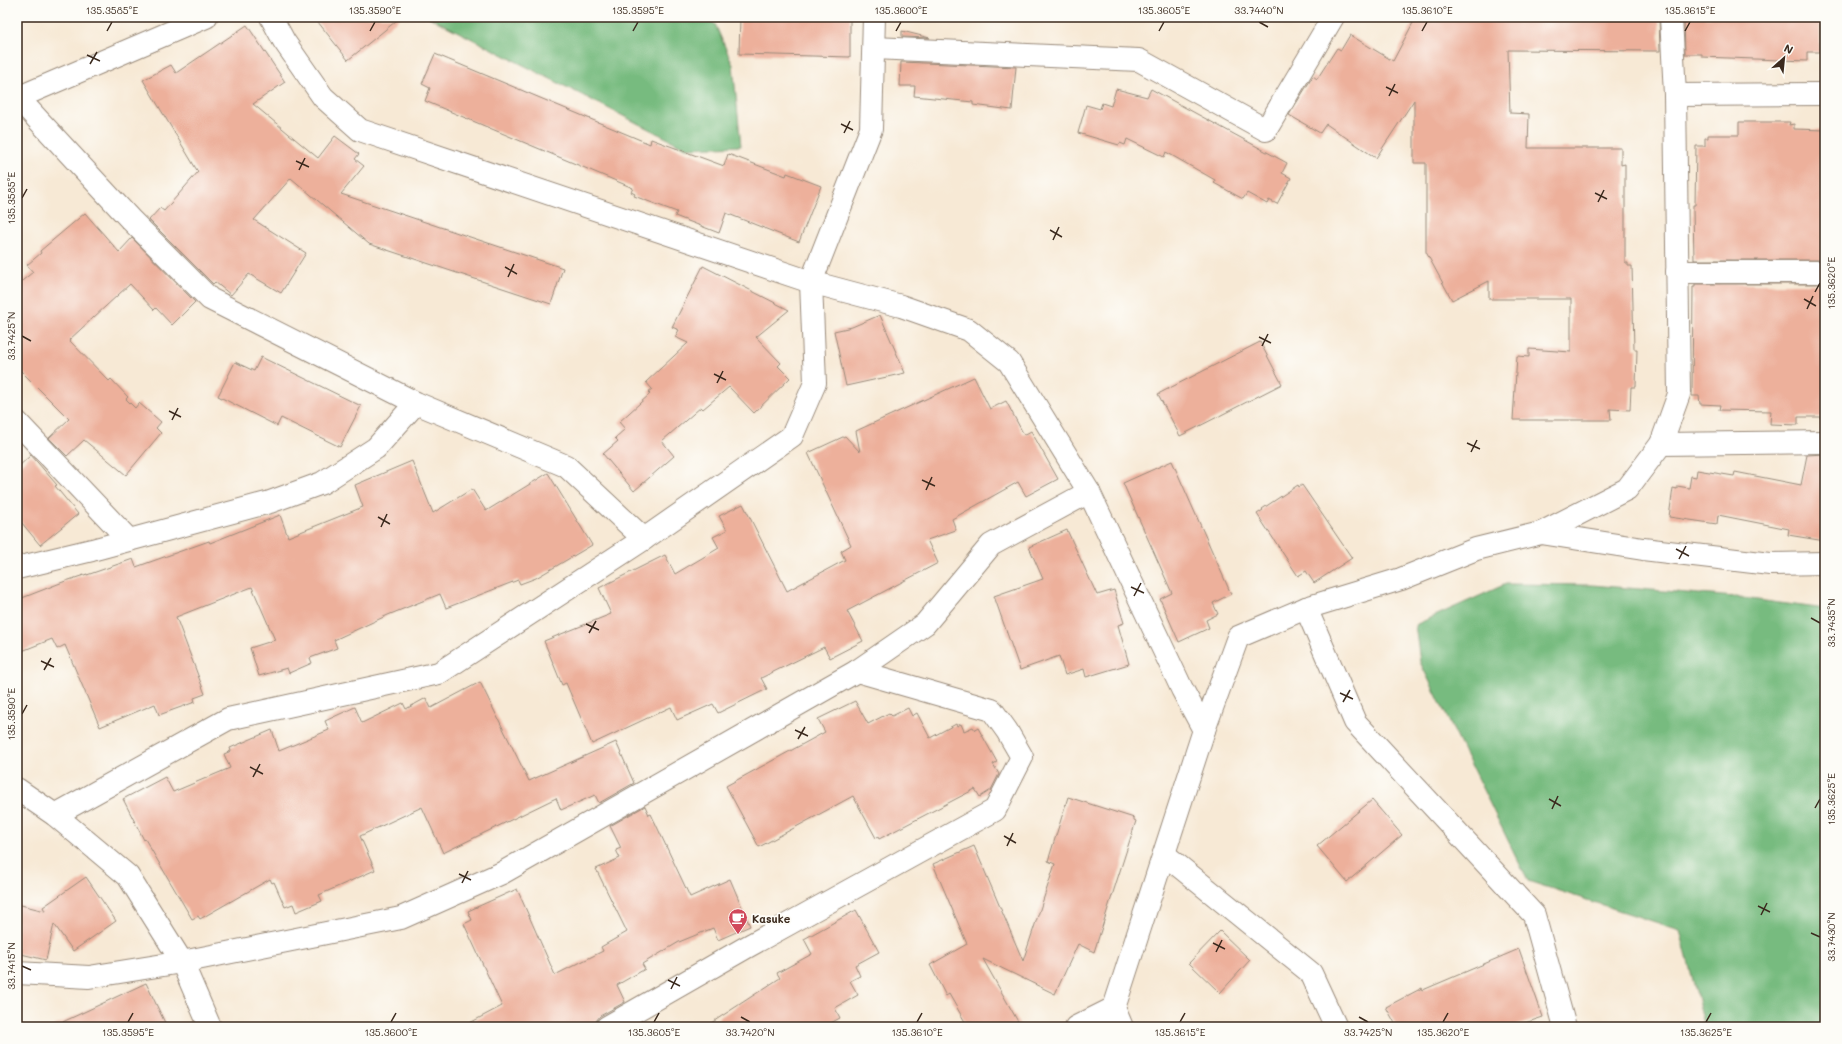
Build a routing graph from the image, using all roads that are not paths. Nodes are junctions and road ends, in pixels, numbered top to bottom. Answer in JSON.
{"nodes":[{"id":1,"x":206,"y":17,"type":"edge"},
{"id":2,"x":271,"y":17,"type":"edge"},
{"id":3,"x":874,"y":17,"type":"edge"},
{"id":4,"x":1333,"y":17,"type":"edge"},
{"id":5,"x":1671,"y":17,"type":"edge"},
{"id":6,"x":874,"y":48,"type":"junction"},
{"id":7,"x":1825,"y":94,"type":"edge"},
{"id":8,"x":1675,"y":95,"type":"junction"},
{"id":9,"x":17,"y":98,"type":"edge"},
{"id":10,"x":1677,"y":272,"type":"junction"},
{"id":11,"x":1825,"y":272,"type":"edge"},
{"id":12,"x":811,"y":282,"type":"junction"},
{"id":13,"x":416,"y":403,"type":"junction"},
{"id":14,"x":17,"y":422,"type":"edge"},
{"id":15,"x":1825,"y":442,"type":"edge"},
{"id":16,"x":1661,"y":444,"type":"junction"},
{"id":17,"x":1089,"y":492,"type":"junction"},
{"id":18,"x":1541,"y":533,"type":"junction"},
{"id":19,"x":644,"y":539,"type":"junction"},
{"id":20,"x":128,"y":540,"type":"junction"},
{"id":21,"x":1825,"y":563,"type":"edge"},
{"id":22,"x":17,"y":568,"type":"edge"},
{"id":23,"x":1306,"y":608,"type":"junction"},
{"id":24,"x":857,"y":671,"type":"junction"},
{"id":25,"x":1204,"y":730,"type":"junction"},
{"id":26,"x":17,"y":789,"type":"edge"},
{"id":27,"x":55,"y":815,"type":"junction"},
{"id":28,"x":1164,"y":854,"type":"junction"},
{"id":29,"x":182,"y":962,"type":"junction"},
{"id":30,"x":17,"y":973,"type":"edge"},
{"id":31,"x":1118,"y":1018,"type":"edge"},
{"id":32,"x":210,"y":1027,"type":"edge"},
{"id":33,"x":607,"y":1027,"type":"edge"},
{"id":34,"x":1076,"y":1027,"type":"edge"},
{"id":35,"x":1336,"y":1027,"type":"edge"},
{"id":36,"x":1565,"y":1027,"type":"edge"}],
"edges":[{"from":1,"to":9,"type":"street"},
{"from":2,"to":12,"type":"street"},
{"from":3,"to":6,"type":"street"},
{"from":4,"to":6,"type":"street"},
{"from":5,"to":8,"type":"street"},
{"from":6,"to":12,"type":"street"},
{"from":7,"to":8,"type":"street"},
{"from":8,"to":10,"type":"street"},
{"from":9,"to":13,"type":"street"},
{"from":10,"to":11,"type":"street"},
{"from":10,"to":16,"type":"street"},
{"from":12,"to":17,"type":"street"},
{"from":12,"to":19,"type":"street"},
{"from":13,"to":19,"type":"street"},
{"from":13,"to":20,"type":"street"},
{"from":14,"to":20,"type":"street"},
{"from":15,"to":16,"type":"street"},
{"from":16,"to":18,"type":"street"},
{"from":17,"to":24,"type":"street"},
{"from":17,"to":25,"type":"street"},
{"from":18,"to":21,"type":"street"},
{"from":18,"to":23,"type":"street"},
{"from":19,"to":27,"type":"street"},
{"from":20,"to":22,"type":"street"},
{"from":23,"to":25,"type":"street"},
{"from":23,"to":36,"type":"street"},
{"from":24,"to":29,"type":"street"},
{"from":24,"to":33,"type":"street"},
{"from":25,"to":28,"type":"street"},
{"from":26,"to":27,"type":"street"},
{"from":27,"to":29,"type":"street"},
{"from":28,"to":31,"type":"street"},
{"from":28,"to":35,"type":"street"},
{"from":29,"to":30,"type":"street"},
{"from":29,"to":32,"type":"street"},
{"from":31,"to":34,"type":"street"}]}
